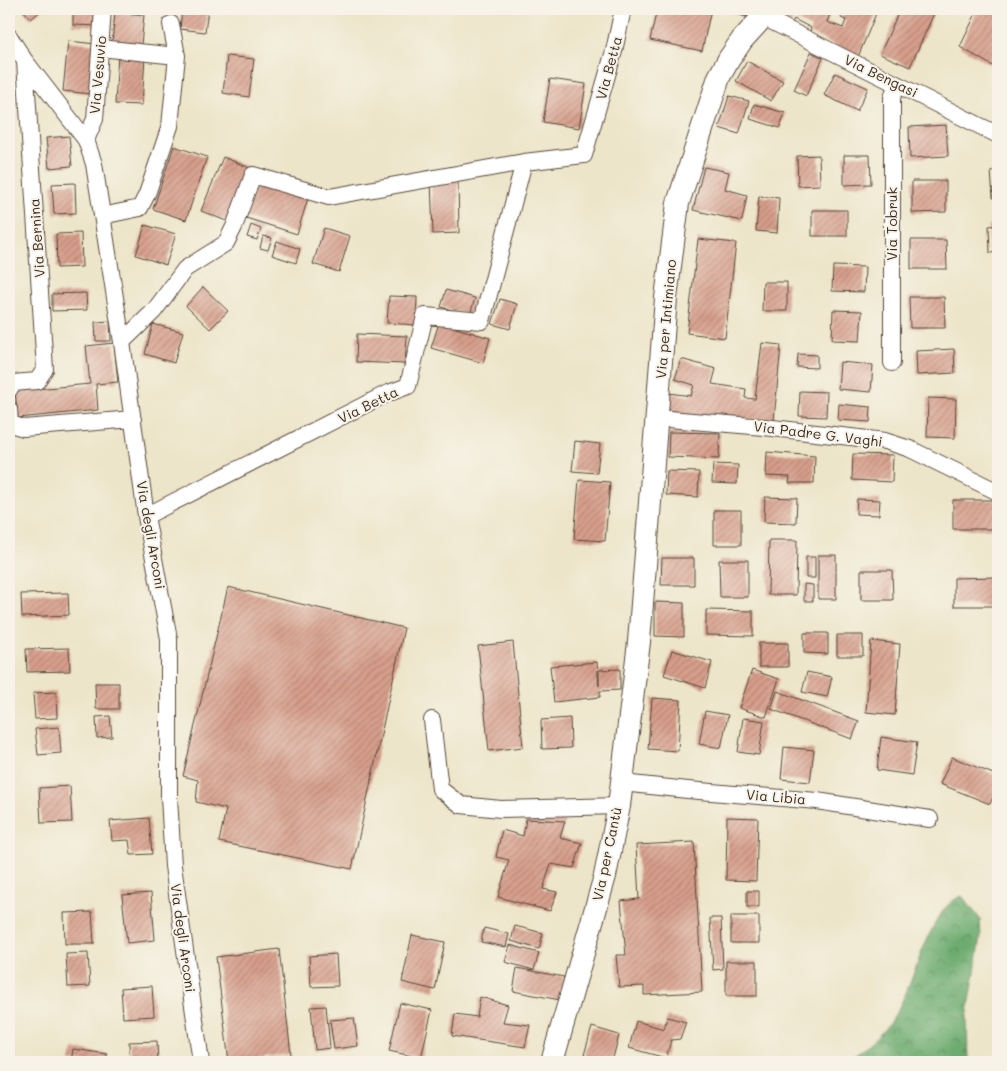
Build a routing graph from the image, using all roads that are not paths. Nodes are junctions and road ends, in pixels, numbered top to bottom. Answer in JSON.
{"nodes":[{"id":1,"x":103,"y":9,"type":"edge"},
{"id":2,"x":623,"y":9,"type":"edge"},
{"id":3,"x":767,"y":13,"type":"edge"},
{"id":4,"x":171,"y":24,"type":"dead end"},
{"id":5,"x":9,"y":36,"type":"edge"},
{"id":6,"x":100,"y":48,"type":"junction"},
{"id":7,"x":177,"y":56,"type":"junction"},
{"id":8,"x":25,"y":61,"type":"junction"},
{"id":9,"x":896,"y":84,"type":"junction"},
{"id":10,"x":998,"y":135,"type":"edge"},
{"id":11,"x":86,"y":140,"type":"junction"},
{"id":12,"x":524,"y":162,"type":"junction"},
{"id":13,"x":102,"y":216,"type":"junction"},
{"id":14,"x":122,"y":342,"type":"junction"},
{"id":15,"x":892,"y":363,"type":"dead end"},
{"id":16,"x":9,"y":390,"type":"edge"},
{"id":17,"x":9,"y":409,"type":"edge"},
{"id":18,"x":657,"y":418,"type":"junction"},
{"id":19,"x":133,"y":419,"type":"junction"},
{"id":20,"x":998,"y":492,"type":"edge"},
{"id":21,"x":146,"y":516,"type":"junction"},
{"id":22,"x":639,"y":642,"type":"joint"},
{"id":23,"x":432,"y":720,"type":"dead end"},
{"id":24,"x":622,"y":783,"type":"junction"},
{"id":25,"x":619,"y":806,"type":"junction"},
{"id":26,"x":930,"y":819,"type":"dead end"},
{"id":27,"x":201,"y":1062,"type":"edge"},
{"id":28,"x":552,"y":1062,"type":"edge"}],
"edges":[{"from":1,"to":6,"type":"street","name":"Via Vesuvio"},
{"from":2,"to":12,"type":"street","name":"Via Betta"},
{"from":3,"to":9,"type":"street","name":"Via Bengasi"},
{"from":3,"to":18,"type":"street","name":"Via per Intimiano"},
{"from":4,"to":7,"type":"street"},
{"from":5,"to":8,"type":"street","name":"Via degli Arconi"},
{"from":6,"to":7,"type":"street"},
{"from":6,"to":11,"type":"street","name":"Via Vesuvio"},
{"from":7,"to":13,"type":"street"},
{"from":8,"to":11,"type":"street","name":"Via degli Arconi"},
{"from":8,"to":16,"type":"street","name":"Via Bernina"},
{"from":9,"to":10,"type":"street","name":"Via Bengasi"},
{"from":9,"to":15,"type":"street","name":"Via Tobruk"},
{"from":11,"to":13,"type":"street","name":"Via degli Arconi"},
{"from":12,"to":14,"type":"street","name":"Via Betta"},
{"from":12,"to":21,"type":"street","name":"Via Betta"},
{"from":13,"to":14,"type":"street","name":"Via degli Arconi"},
{"from":14,"to":19,"type":"street","name":"Via degli Arconi"},
{"from":17,"to":19,"type":"street"},
{"from":18,"to":20,"type":"street","name":"Via Padre G. Vaghi"},
{"from":18,"to":22,"type":"street","name":"Via per Intimiano"},
{"from":19,"to":21,"type":"street","name":"Via degli Arconi"},
{"from":21,"to":27,"type":"street","name":"Via degli Arconi"},
{"from":22,"to":24,"type":"street","name":"Via per Cantù"},
{"from":23,"to":25,"type":"street"},
{"from":24,"to":25,"type":"street","name":"Via per Cantù"},
{"from":24,"to":26,"type":"street","name":"Via Libia"},
{"from":25,"to":28,"type":"street","name":"Via per Cantù"}]}
